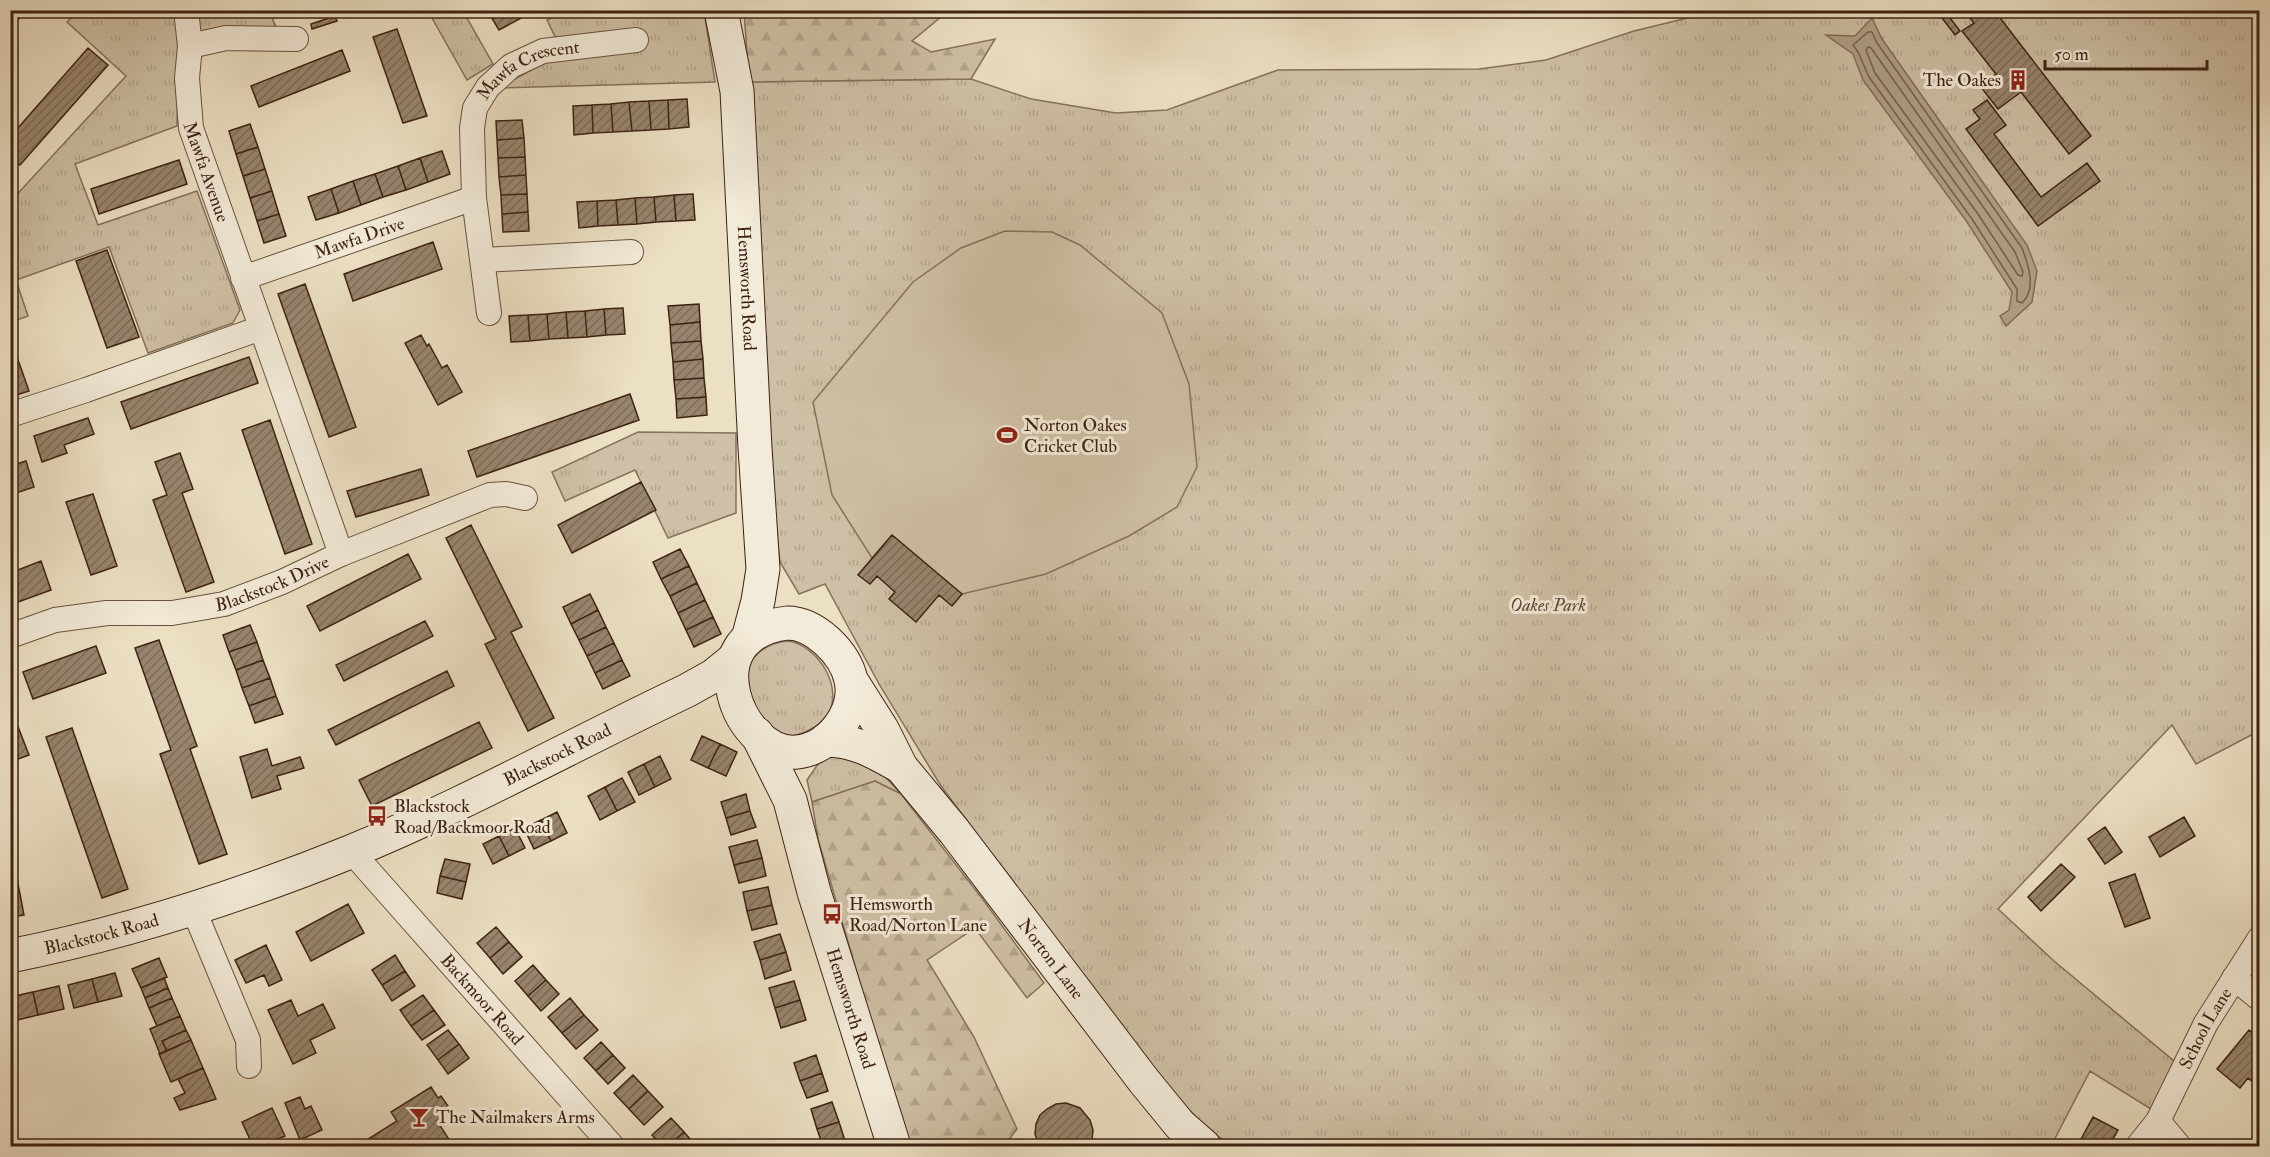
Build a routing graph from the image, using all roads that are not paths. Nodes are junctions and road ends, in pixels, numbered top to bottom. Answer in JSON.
{"nodes":[{"id":1,"x":186,"y":10,"type":"edge"},
{"id":2,"x":721,"y":10,"type":"edge"},
{"id":3,"x":296,"y":39,"type":"dead end"},
{"id":4,"x":636,"y":40,"type":"dead end"},
{"id":5,"x":190,"y":46,"type":"junction"},
{"id":6,"x":474,"y":198,"type":"junction"},
{"id":7,"x":631,"y":252,"type":"dead end"},
{"id":8,"x":484,"y":260,"type":"junction"},
{"id":9,"x":243,"y":278,"type":"junction"},
{"id":10,"x":489,"y":313,"type":"dead end"},
{"id":11,"x":261,"y":328,"type":"junction"},
{"id":12,"x":10,"y":415,"type":"edge"},
{"id":13,"x":525,"y":498,"type":"dead end"},
{"id":14,"x":341,"y":554,"type":"junction"},
{"id":15,"x":763,"y":569,"type":"junction"},
{"id":16,"x":800,"y":624,"type":"junction"},
{"id":17,"x":10,"y":636,"type":"edge"},
{"id":18,"x":741,"y":649,"type":"junction"},
{"id":19,"x":851,"y":680,"type":"junction"},
{"id":20,"x":686,"y":691,"type":"junction"},
{"id":21,"x":747,"y":722,"type":"junction"},
{"id":22,"x":819,"y":744,"type":"junction"},
{"id":23,"x":901,"y":767,"type":"junction"},
{"id":24,"x":790,"y":800,"type":"junction"},
{"id":25,"x":351,"y":851,"type":"junction"},
{"id":26,"x":193,"y":908,"type":"junction"},
{"id":27,"x":2259,"y":938,"type":"edge"},
{"id":28,"x":10,"y":956,"type":"edge"},
{"id":29,"x":2234,"y":978,"type":"junction"},
{"id":30,"x":2259,"y":999,"type":"edge"},
{"id":31,"x":249,"y":1066,"type":"dead end"},
{"id":32,"x":2158,"y":1120,"type":"junction"},
{"id":33,"x":611,"y":1146,"type":"edge"},
{"id":34,"x":894,"y":1146,"type":"edge"},
{"id":35,"x":1204,"y":1146,"type":"edge"},
{"id":36,"x":2138,"y":1146,"type":"edge"},
{"id":37,"x":2179,"y":1146,"type":"edge"}],
"edges":[{"from":1,"to":5,"type":"street","name":"Mawfa Avenue"},
{"from":2,"to":15,"type":"street","name":"Hemsworth Road"},
{"from":3,"to":5,"type":"street"},
{"from":4,"to":6,"type":"street","name":"Mawfa Crescent"},
{"from":5,"to":9,"type":"street","name":"Mawfa Avenue"},
{"from":6,"to":8,"type":"street","name":"Mawfa Crescent"},
{"from":6,"to":9,"type":"street","name":"Mawfa Drive"},
{"from":7,"to":8,"type":"street"},
{"from":8,"to":10,"type":"street","name":"Mawfa Crescent"},
{"from":9,"to":11,"type":"street","name":"Mawfa Avenue"},
{"from":11,"to":12,"type":"street"},
{"from":11,"to":14,"type":"street","name":"Mawfa Avenue"},
{"from":13,"to":14,"type":"street","name":"Blackstock Drive"},
{"from":14,"to":17,"type":"street","name":"Blackstock Drive"},
{"from":15,"to":16,"type":"street","name":"Hemsworth Road"},
{"from":15,"to":18,"type":"street","name":"Hemsworth Road"},
{"from":16,"to":18,"type":"street"},
{"from":16,"to":19,"type":"street"},
{"from":18,"to":20,"type":"street","name":"Blackstock Road"},
{"from":18,"to":21,"type":"street"},
{"from":19,"to":22,"type":"street"},
{"from":19,"to":23,"type":"street","name":"Norton Lane"},
{"from":20,"to":21,"type":"street"},
{"from":20,"to":25,"type":"street","name":"Blackstock Road"},
{"from":21,"to":22,"type":"street"},
{"from":21,"to":24,"type":"street","name":"Hemsworth Road"},
{"from":22,"to":23,"type":"street","name":"Norton Lane"},
{"from":22,"to":24,"type":"street","name":"Hemsworth Road"},
{"from":23,"to":35,"type":"street","name":"Norton Lane"},
{"from":24,"to":34,"type":"street","name":"Hemsworth Road"},
{"from":25,"to":26,"type":"street","name":"Blackstock Road"},
{"from":25,"to":33,"type":"street","name":"Backmoor Road"},
{"from":26,"to":28,"type":"street","name":"Blackstock Road"},
{"from":26,"to":31,"type":"street"},
{"from":27,"to":29,"type":"street","name":"School Lane"},
{"from":29,"to":30,"type":"street"},
{"from":29,"to":32,"type":"street","name":"School Lane"},
{"from":32,"to":36,"type":"street","name":"School Lane"},
{"from":32,"to":37,"type":"street"}]}
